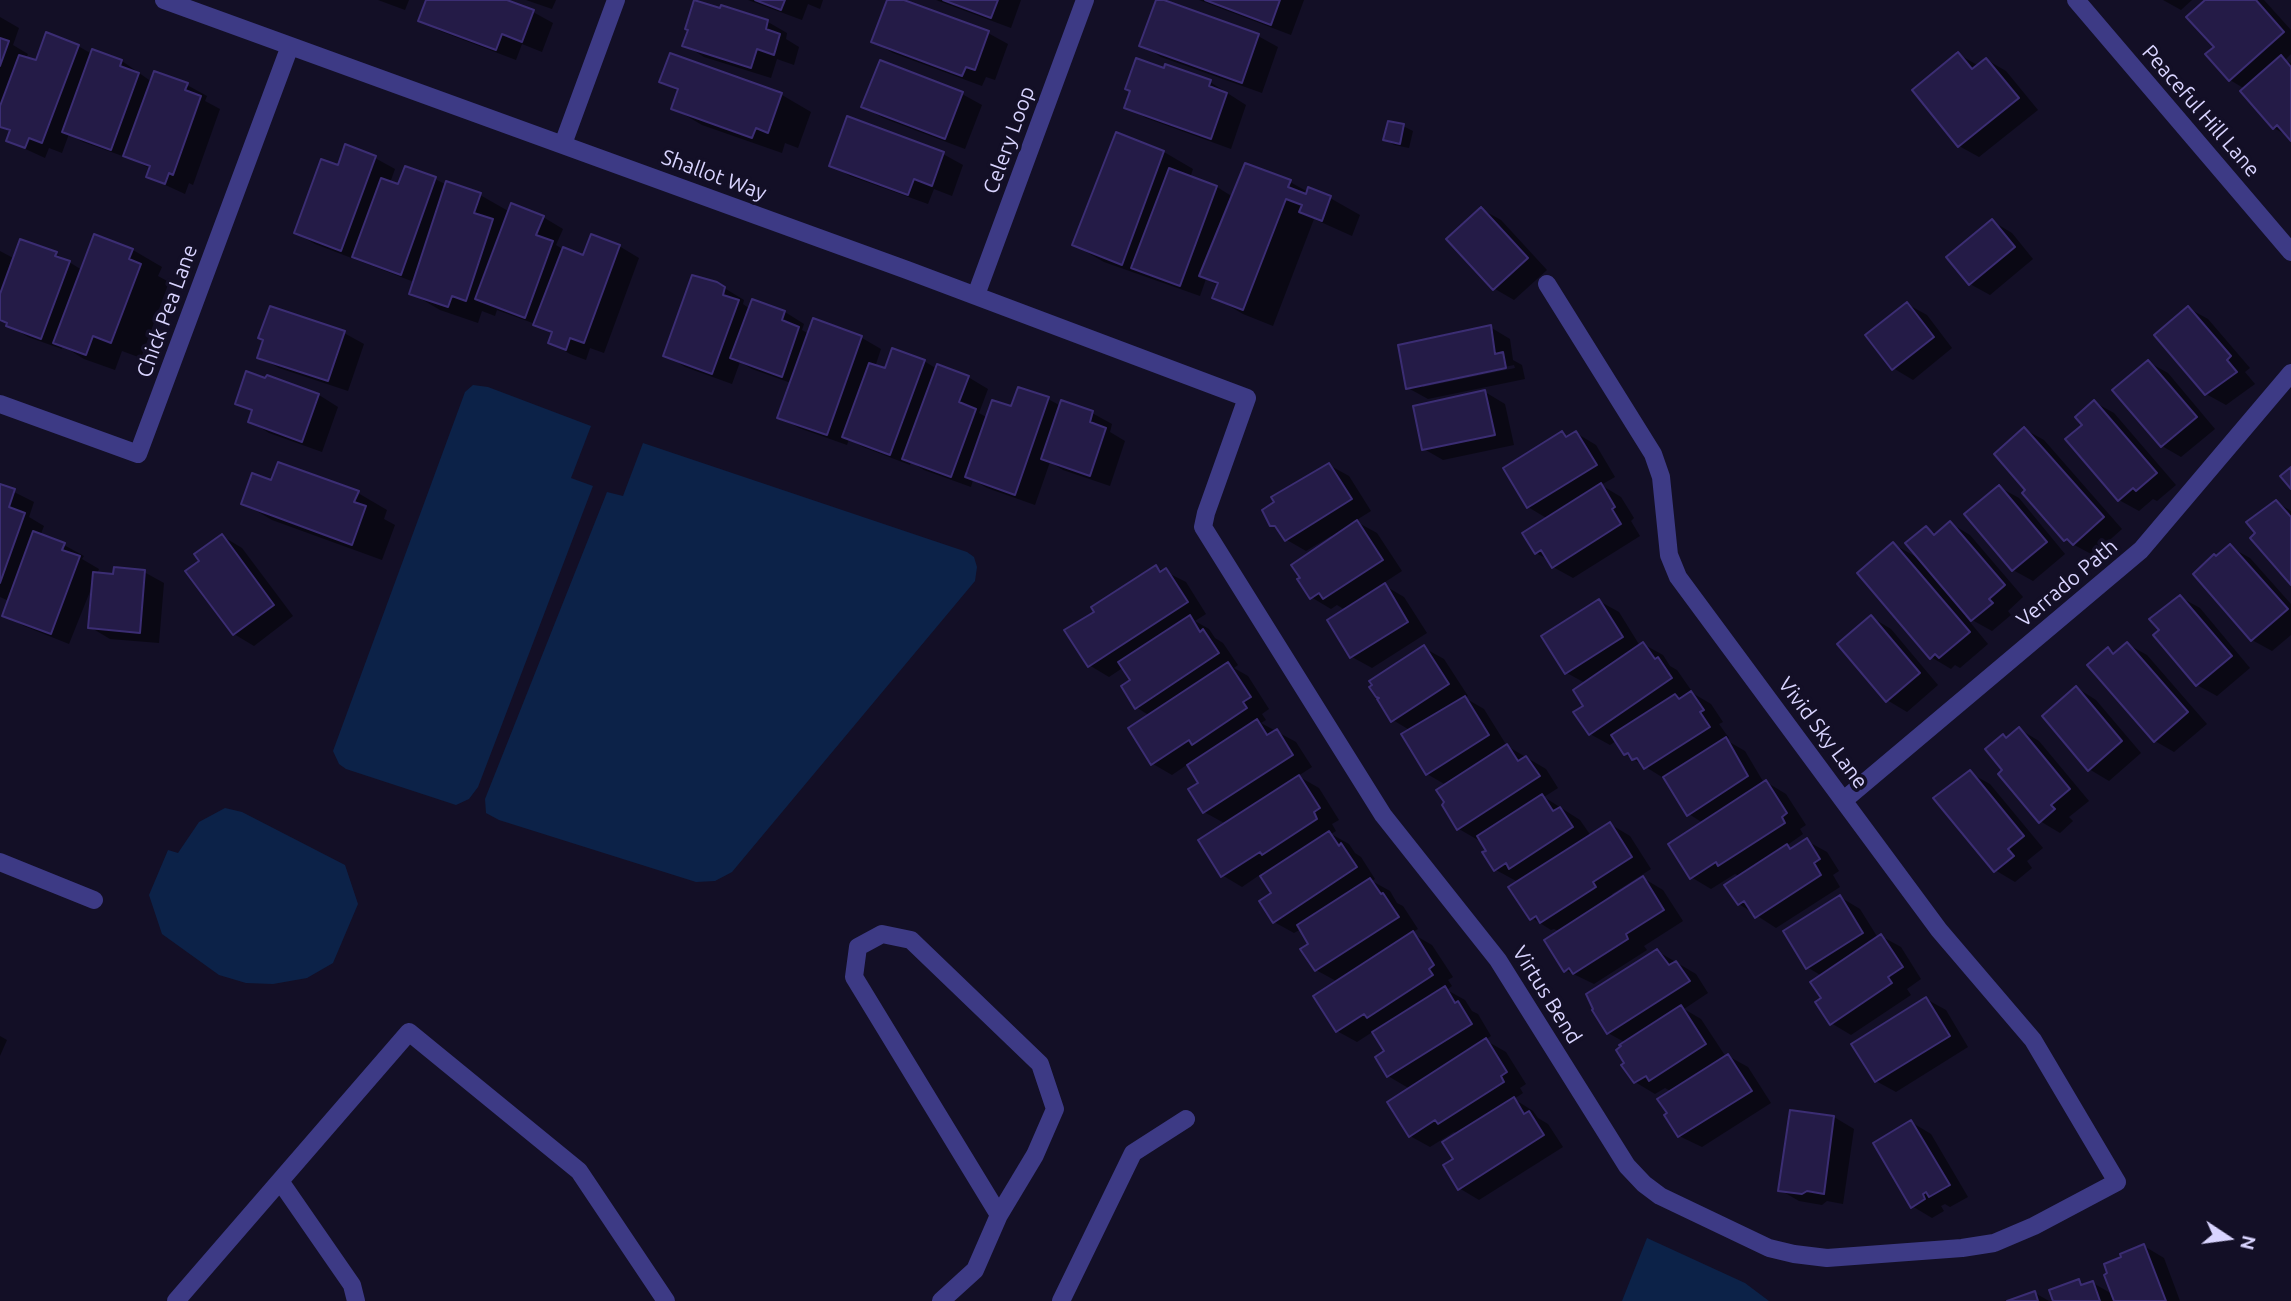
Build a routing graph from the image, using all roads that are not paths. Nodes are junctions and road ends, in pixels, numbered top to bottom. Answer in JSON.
{"nodes":[{"id":1,"x":164,"y":0,"type":"edge"},
{"id":2,"x":616,"y":0,"type":"edge"},
{"id":3,"x":1085,"y":0,"type":"edge"},
{"id":4,"x":2076,"y":0,"type":"edge"},
{"id":5,"x":290,"y":46,"type":"junction"},
{"id":6,"x":563,"y":144,"type":"junction"},
{"id":7,"x":2291,"y":252,"type":"edge"},
{"id":8,"x":1548,"y":284,"type":"dead end"},
{"id":9,"x":976,"y":295,"type":"junction"},
{"id":10,"x":2291,"y":373,"type":"edge"},
{"id":11,"x":1247,"y":398,"type":"joint"},
{"id":12,"x":0,"y":404,"type":"edge"},
{"id":13,"x":1844,"y":800,"type":"junction"},
{"id":14,"x":0,"y":862,"type":"edge"},
{"id":15,"x":93,"y":900,"type":"dead end"},
{"id":16,"x":1186,"y":1119,"type":"dead end"},
{"id":17,"x":280,"y":1181,"type":"junction"},
{"id":18,"x":2117,"y":1182,"type":"joint"},
{"id":19,"x":999,"y":1215,"type":"junction"},
{"id":20,"x":176,"y":1301,"type":"edge"},
{"id":21,"x":356,"y":1301,"type":"edge"},
{"id":22,"x":666,"y":1301,"type":"edge"},
{"id":23,"x":941,"y":1301,"type":"edge"},
{"id":24,"x":1061,"y":1301,"type":"edge"}],
"edges":[{"from":1,"to":5,"type":"street","name":"Shallot Way"},
{"from":2,"to":6,"type":"street"},
{"from":3,"to":9,"type":"street","name":"Celery Loop"},
{"from":4,"to":7,"type":"street","name":"Peaceful Hill Lane"},
{"from":5,"to":6,"type":"street","name":"Shallot Way"},
{"from":5,"to":12,"type":"street","name":"Chick Pea Lane"},
{"from":6,"to":9,"type":"street","name":"Shallot Way"},
{"from":8,"to":13,"type":"street","name":"Vivid Sky Lane"},
{"from":9,"to":11,"type":"street","name":"Shallot Way"},
{"from":10,"to":13,"type":"street","name":"Verrado Path"},
{"from":11,"to":18,"type":"street","name":"Virtus Bend"},
{"from":13,"to":18,"type":"street","name":"Vivid Sky Lane"},
{"from":14,"to":15,"type":"street"},
{"from":16,"to":24,"type":"street"},
{"from":17,"to":20,"type":"street"},
{"from":17,"to":21,"type":"street"},
{"from":17,"to":22,"type":"street"},
{"from":19,"to":19,"type":"street"},
{"from":19,"to":23,"type":"street"}]}
